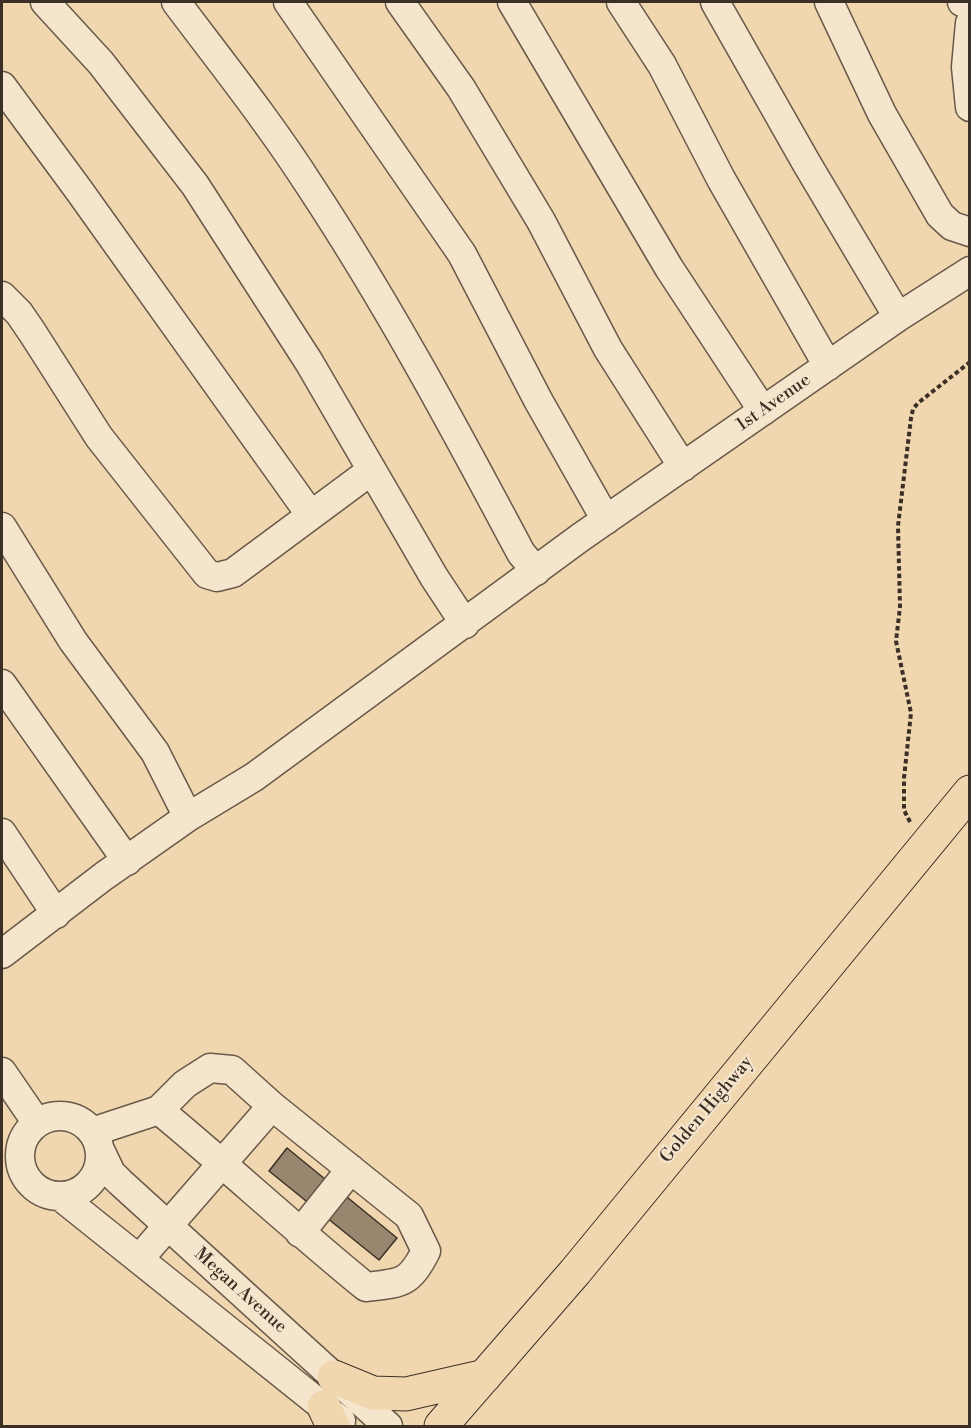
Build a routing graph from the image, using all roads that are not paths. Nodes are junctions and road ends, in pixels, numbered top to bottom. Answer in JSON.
{"nodes":[{"id":1,"x":45,"y":2,"type":"edge"},
{"id":2,"x":176,"y":2,"type":"edge"},
{"id":3,"x":288,"y":2,"type":"edge"},
{"id":4,"x":400,"y":2,"type":"edge"},
{"id":5,"x":512,"y":2,"type":"edge"},
{"id":6,"x":621,"y":2,"type":"edge"},
{"id":7,"x":715,"y":2,"type":"edge"},
{"id":8,"x":829,"y":2,"type":"edge"},
{"id":9,"x":962,"y":2,"type":"edge"},
{"id":10,"x":969,"y":4,"type":"edge"},
{"id":11,"x":969,"y":23,"type":"edge"},
{"id":12,"x":2,"y":86,"type":"edge"},
{"id":13,"x":969,"y":107,"type":"edge"},
{"id":14,"x":969,"y":232,"type":"edge"},
{"id":15,"x":969,"y":271,"type":"edge"},
{"id":16,"x":2,"y":296,"type":"edge"},
{"id":17,"x":898,"y":317,"type":"junction"},
{"id":18,"x":828,"y":366,"type":"junction"},
{"id":19,"x":763,"y":411,"type":"junction"},
{"id":20,"x":683,"y":467,"type":"junction"},
{"id":21,"x":372,"y":470,"type":"junction"},
{"id":22,"x":310,"y":514,"type":"junction"},
{"id":23,"x":606,"y":520,"type":"junction"},
{"id":24,"x":2,"y":527,"type":"edge"},
{"id":25,"x":536,"y":571,"type":"junction"},
{"id":26,"x":465,"y":624,"type":"junction"},
{"id":27,"x":2,"y":684,"type":"edge"},
{"id":28,"x":969,"y":792,"type":"edge"},
{"id":29,"x":188,"y":817,"type":"junction"},
{"id":30,"x":2,"y":833,"type":"edge"},
{"id":31,"x":127,"y":861,"type":"junction"},
{"id":32,"x":56,"y":914,"type":"junction"},
{"id":33,"x":2,"y":954,"type":"edge"},
{"id":34,"x":2,"y":1072,"type":"edge"},
{"id":35,"x":272,"y":1106,"type":"junction"},
{"id":36,"x":159,"y":1110,"type":"junction"},
{"id":37,"x":37,"y":1123,"type":"junction"},
{"id":38,"x":96,"y":1141,"type":"junction"},
{"id":39,"x":223,"y":1163,"type":"junction"},
{"id":40,"x":351,"y":1169,"type":"junction"},
{"id":41,"x":60,"y":1196,"type":"junction"},
{"id":42,"x":168,"y":1226,"type":"junction"},
{"id":43,"x":300,"y":1233,"type":"junction"},
{"id":44,"x":139,"y":1259,"type":"junction"},
{"id":45,"x":485,"y":1376,"type":"junction"},
{"id":46,"x":334,"y":1377,"type":"junction"},
{"id":47,"x":335,"y":1420,"type":"edge"},
{"id":48,"x":388,"y":1426,"type":"edge"},
{"id":49,"x":441,"y":1426,"type":"edge"}],
"edges":[{"from":1,"to":21,"type":"street"},
{"from":2,"to":25,"type":"street"},
{"from":3,"to":23,"type":"street"},
{"from":4,"to":20,"type":"street"},
{"from":5,"to":19,"type":"street"},
{"from":6,"to":18,"type":"street"},
{"from":7,"to":17,"type":"street"},
{"from":8,"to":14,"type":"street"},
{"from":9,"to":10,"type":"street"},
{"from":11,"to":13,"type":"street"},
{"from":12,"to":22,"type":"street"},
{"from":15,"to":17,"type":"street","name":"1st Avenue"},
{"from":16,"to":22,"type":"street"},
{"from":17,"to":18,"type":"street","name":"1st Avenue"},
{"from":18,"to":19,"type":"street","name":"1st Avenue"},
{"from":19,"to":20,"type":"street","name":"1st Avenue"},
{"from":20,"to":23,"type":"street","name":"1st Avenue"},
{"from":21,"to":22,"type":"street"},
{"from":21,"to":26,"type":"street"},
{"from":23,"to":25,"type":"street","name":"1st Avenue"},
{"from":24,"to":29,"type":"street"},
{"from":25,"to":26,"type":"street","name":"1st Avenue"},
{"from":26,"to":29,"type":"street","name":"1st Avenue"},
{"from":27,"to":31,"type":"street"},
{"from":28,"to":45,"type":"main road","name":"Golden Highway"},
{"from":29,"to":31,"type":"street","name":"1st Avenue"},
{"from":30,"to":32,"type":"street"},
{"from":31,"to":32,"type":"street","name":"1st Avenue"},
{"from":32,"to":33,"type":"street","name":"1st Avenue"},
{"from":34,"to":37,"type":"street"},
{"from":35,"to":36,"type":"street"},
{"from":35,"to":39,"type":"street"},
{"from":35,"to":40,"type":"street"},
{"from":36,"to":38,"type":"street"},
{"from":36,"to":39,"type":"street"},
{"from":37,"to":38,"type":"street"},
{"from":37,"to":41,"type":"street"},
{"from":38,"to":41,"type":"street"},
{"from":38,"to":42,"type":"street","name":"Megan Avenue"},
{"from":39,"to":42,"type":"street"},
{"from":39,"to":43,"type":"street"},
{"from":40,"to":43,"type":"street"},
{"from":40,"to":43,"type":"street"},
{"from":41,"to":44,"type":"street","name":"Megan Avenue"},
{"from":42,"to":44,"type":"street"},
{"from":42,"to":46,"type":"street","name":"Megan Avenue"},
{"from":44,"to":47,"type":"street","name":"Megan Avenue"},
{"from":45,"to":46,"type":"main road"},
{"from":45,"to":49,"type":"main road","name":"Golden Highway"},
{"from":46,"to":48,"type":"street","name":"Megan Avenue"}]}
